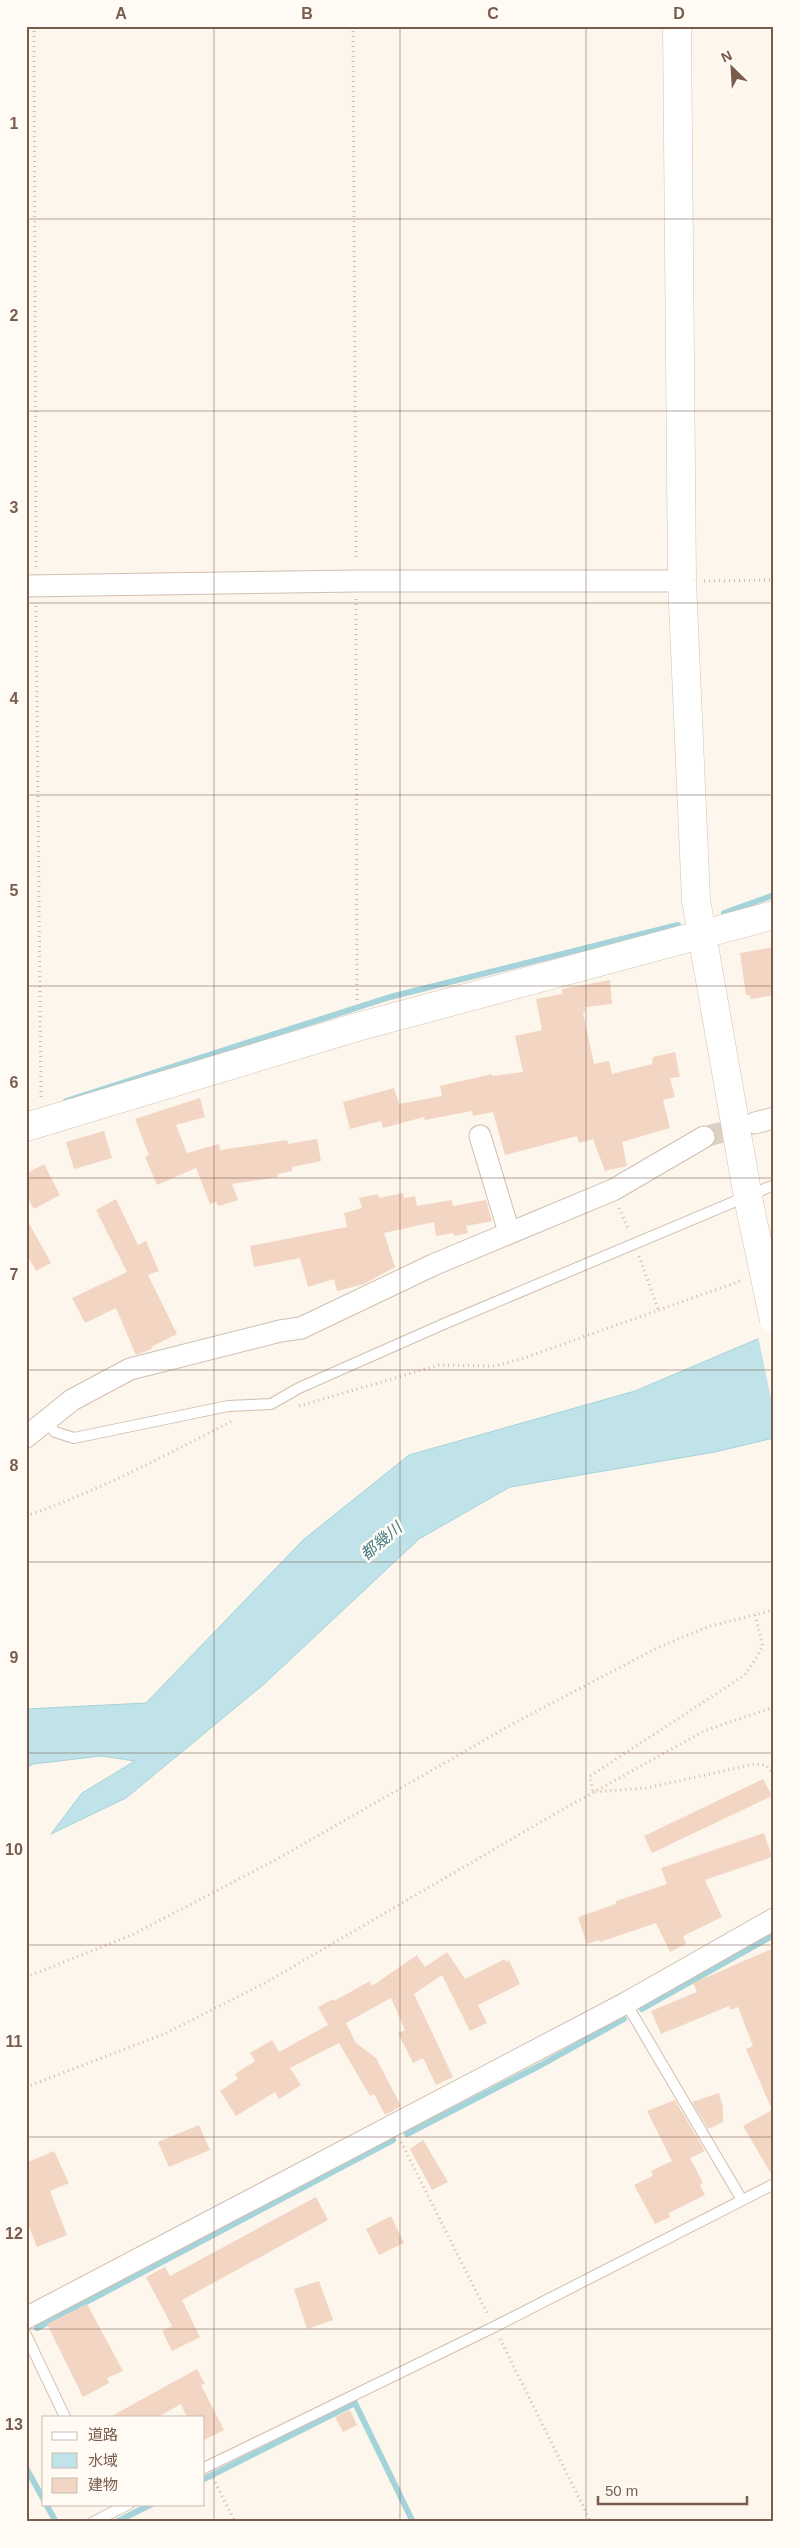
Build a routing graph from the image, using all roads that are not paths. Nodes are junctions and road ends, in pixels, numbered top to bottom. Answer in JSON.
{"nodes":[{"id":1,"x":677,"y":26,"type":"edge"},
{"id":2,"x":682,"y":581,"type":"junction"},
{"id":3,"x":26,"y":586,"type":"edge"},
{"id":4,"x":774,"y":915,"type":"edge"},
{"id":5,"x":700,"y":935,"type":"junction"},
{"id":6,"x":26,"y":1127,"type":"edge"},
{"id":7,"x":480,"y":1136,"type":"dead end"},
{"id":8,"x":704,"y":1137,"type":"tunnel mouth"},
{"id":9,"x":774,"y":1184,"type":"edge"},
{"id":10,"x":749,"y":1200,"type":"junction"},
{"id":11,"x":508,"y":1232,"type":"junction"},
{"id":12,"x":774,"y":1320,"type":"edge"},
{"id":13,"x":46,"y":1421,"type":"junction"},
{"id":14,"x":26,"y":1437,"type":"edge"},
{"id":15,"x":774,"y":1919,"type":"edge"},
{"id":16,"x":626,"y":2003,"type":"junction"},
{"id":17,"x":774,"y":2184,"type":"edge"},
{"id":18,"x":742,"y":2200,"type":"junction"},
{"id":19,"x":26,"y":2318,"type":"edge"},
{"id":20,"x":26,"y":2336,"type":"edge"},
{"id":21,"x":65,"y":2416,"type":"edge"},
{"id":22,"x":206,"y":2467,"type":"edge"},
{"id":23,"x":121,"y":2506,"type":"edge"},
{"id":24,"x":108,"y":2509,"type":"edge"},
{"id":25,"x":93,"y":2522,"type":"edge"}],
"edges":[{"from":1,"to":2,"type":"street"},
{"from":2,"to":3,"type":"street"},
{"from":2,"to":5,"type":"street"},
{"from":4,"to":5,"type":"street"},
{"from":5,"to":6,"type":"street"},
{"from":5,"to":10,"type":"street"},
{"from":7,"to":11,"type":"street"},
{"from":8,"to":11,"type":"street"},
{"from":9,"to":10,"type":"lane"},
{"from":10,"to":12,"type":"street","bridge":true},
{"from":10,"to":13,"type":"lane"},
{"from":11,"to":13,"type":"street"},
{"from":13,"to":14,"type":"street"},
{"from":15,"to":16,"type":"street"},
{"from":16,"to":18,"type":"lane"},
{"from":16,"to":19,"type":"street"},
{"from":17,"to":18,"type":"lane"},
{"from":18,"to":22,"type":"lane"},
{"from":20,"to":21,"type":"lane"},
{"from":23,"to":24,"type":"lane"},
{"from":24,"to":25,"type":"lane"}]}
